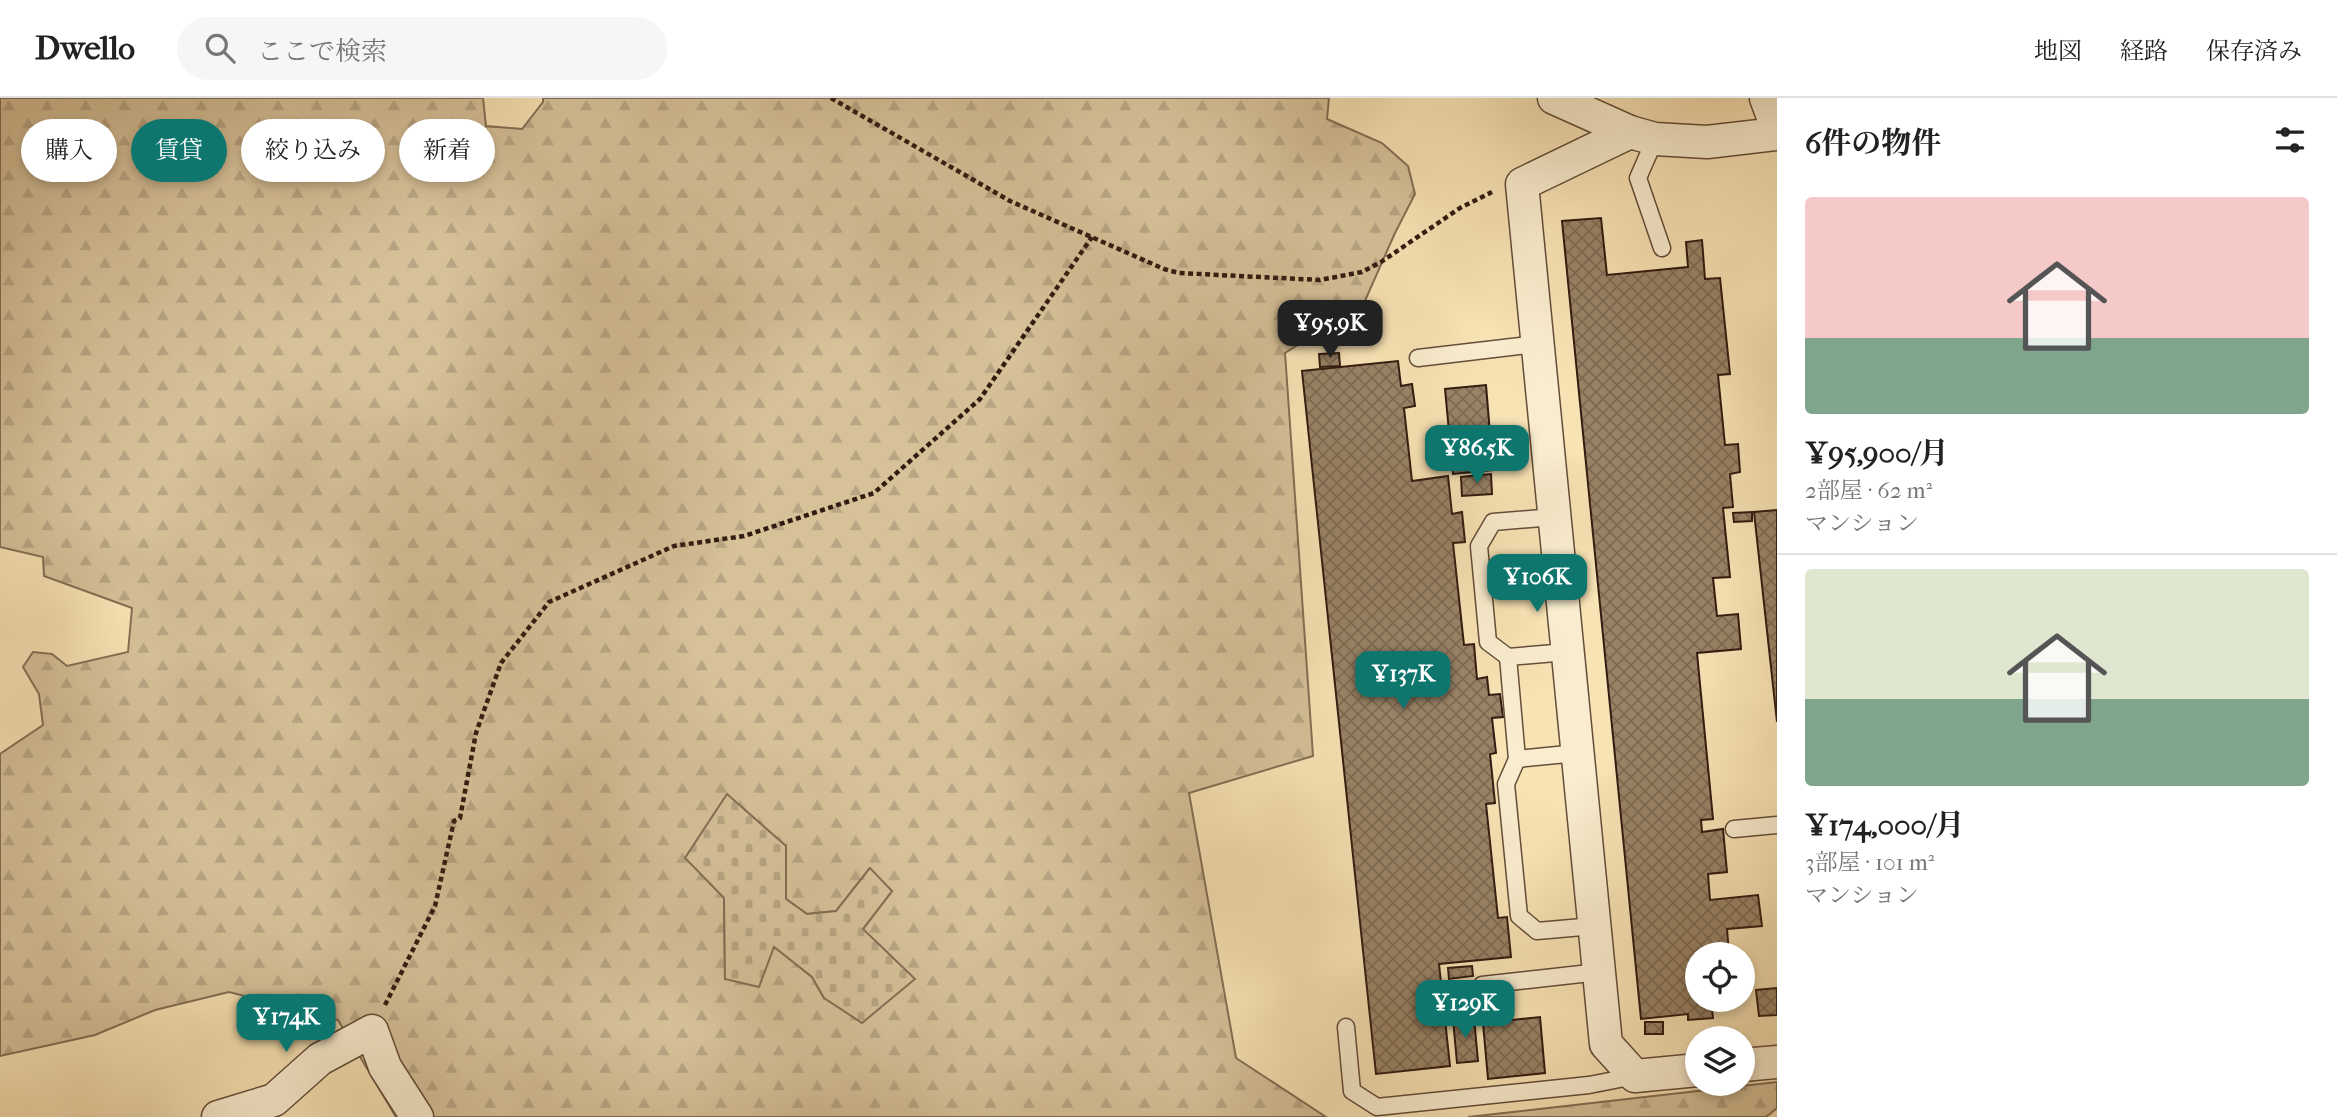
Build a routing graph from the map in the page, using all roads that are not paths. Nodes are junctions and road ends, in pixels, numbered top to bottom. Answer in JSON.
{"nodes":[{"id":1,"x":1554,"y":98,"type":"edge"},
{"id":2,"x":1766,"y":98,"type":"edge"},
{"id":3,"x":1777,"y":128,"type":"edge"},
{"id":4,"x":1777,"y":134,"type":"edge"},
{"id":5,"x":1642,"y":135,"type":"junction"},
{"id":6,"x":1662,"y":248,"type":"dead end"},
{"id":7,"x":1537,"y":344,"type":"junction"},
{"id":8,"x":1418,"y":358,"type":"dead end"},
{"id":9,"x":1554,"y":517,"type":"junction"},
{"id":10,"x":1567,"y":652,"type":"junction"},
{"id":11,"x":1508,"y":657,"type":"junction"},
{"id":12,"x":1577,"y":753,"type":"junction"},
{"id":13,"x":1517,"y":758,"type":"junction"},
{"id":14,"x":1777,"y":825,"type":"edge"},
{"id":15,"x":1734,"y":829,"type":"dead end"},
{"id":16,"x":1594,"y":926,"type":"junction"},
{"id":17,"x":1599,"y":972,"type":"junction"},
{"id":18,"x":1482,"y":985,"type":"dead end"},
{"id":19,"x":1346,"y":1027,"type":"dead end"},
{"id":20,"x":1777,"y":1062,"type":"edge"},
{"id":21,"x":1755,"y":1064,"type":"edge"},
{"id":22,"x":1685,"y":1071,"type":"edge"},
{"id":23,"x":1635,"y":1076,"type":"junction"},
{"id":24,"x":218,"y":1117,"type":"edge"},
{"id":25,"x":418,"y":1117,"type":"edge"}],
"edges":[{"from":1,"to":5,"type":"street"},
{"from":2,"to":3,"type":"street"},
{"from":4,"to":5,"type":"street"},
{"from":5,"to":6,"type":"lane"},
{"from":5,"to":7,"type":"street"},
{"from":7,"to":8,"type":"lane"},
{"from":7,"to":9,"type":"street"},
{"from":9,"to":10,"type":"street"},
{"from":9,"to":11,"type":"lane"},
{"from":10,"to":11,"type":"lane"},
{"from":10,"to":12,"type":"street"},
{"from":11,"to":13,"type":"lane"},
{"from":12,"to":13,"type":"lane"},
{"from":12,"to":16,"type":"street"},
{"from":13,"to":16,"type":"lane"},
{"from":14,"to":15,"type":"lane"},
{"from":16,"to":17,"type":"street"},
{"from":17,"to":18,"type":"lane"},
{"from":17,"to":23,"type":"street"},
{"from":19,"to":23,"type":"lane"},
{"from":20,"to":21,"type":"street"},
{"from":22,"to":23,"type":"street"},
{"from":24,"to":25,"type":"street"}]}
